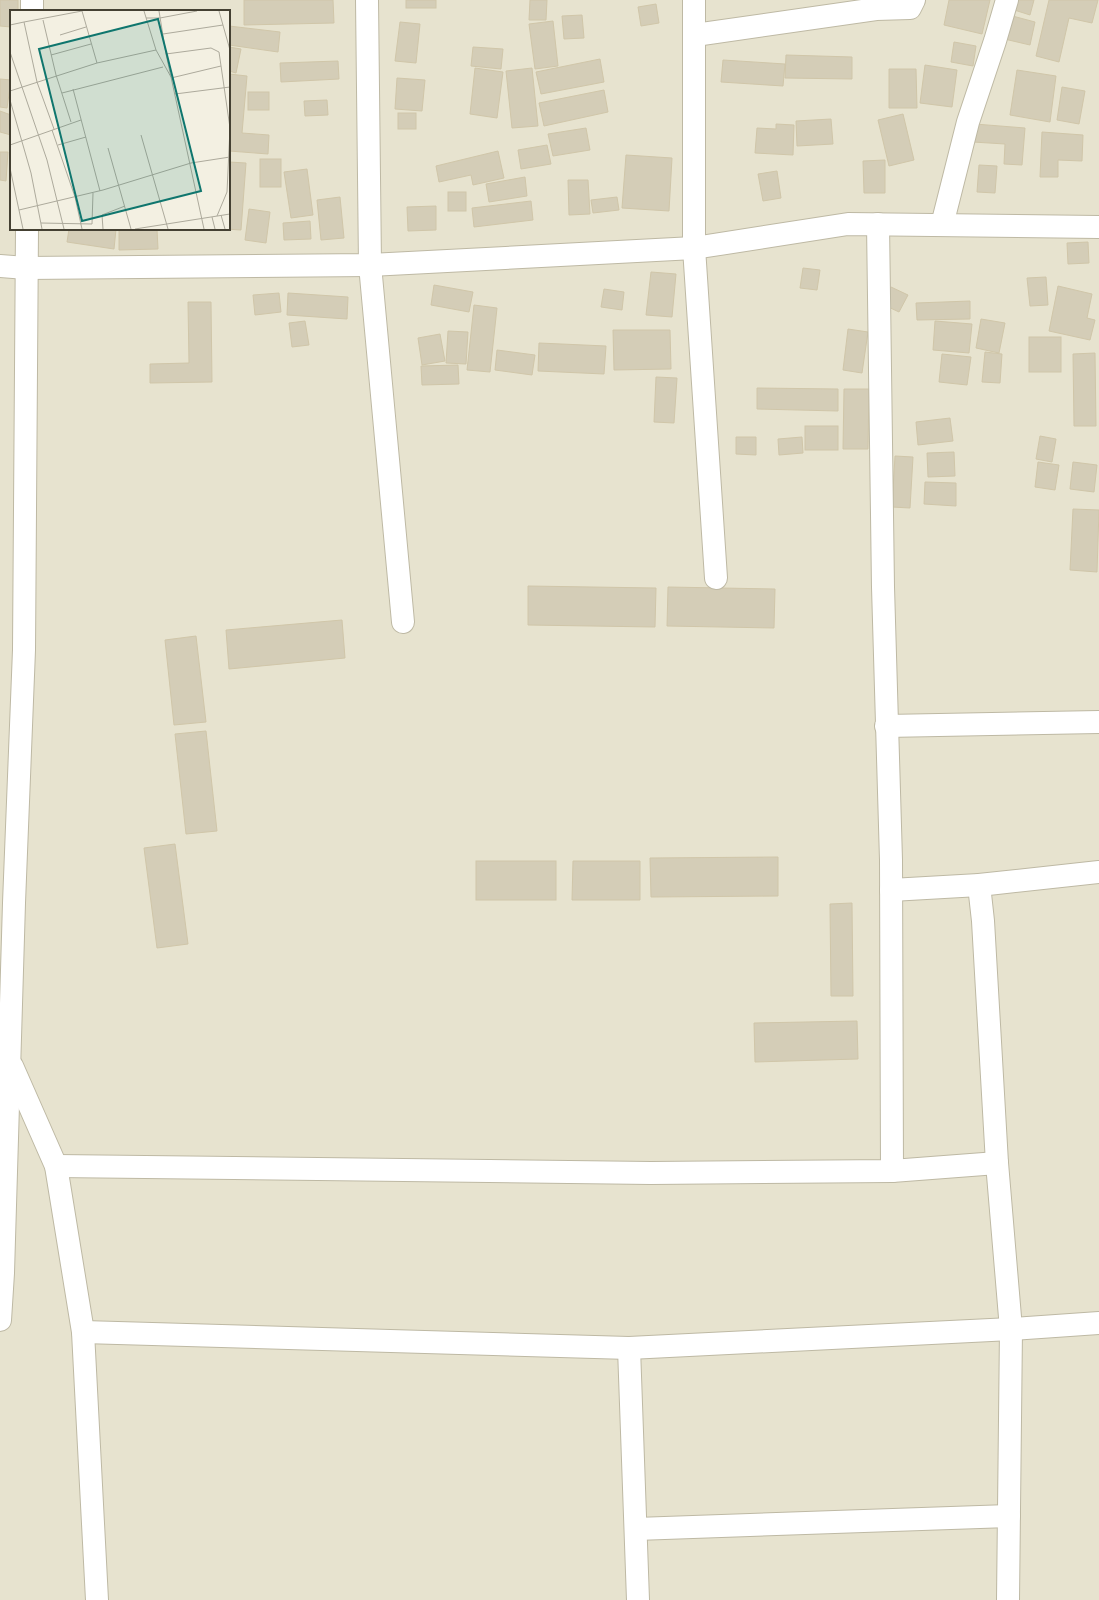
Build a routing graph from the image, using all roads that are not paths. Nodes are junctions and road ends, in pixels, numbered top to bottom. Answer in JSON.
{"nodes":[{"id":1,"x":367,"y":0,"type":"edge"},
{"id":2,"x":694,"y":0,"type":"edge"},
{"id":3,"x":914,"y":0,"type":"edge"},
{"id":4,"x":1007,"y":0,"type":"edge"},
{"id":5,"x":695,"y":35,"type":"junction"},
{"id":6,"x":878,"y":224,"type":"junction"},
{"id":7,"x":942,"y":225,"type":"junction"},
{"id":8,"x":1099,"y":228,"type":"edge"},
{"id":9,"x":27,"y":230,"type":"edge"},
{"id":10,"x":694,"y":248,"type":"junction"},
{"id":11,"x":370,"y":265,"type":"junction"},
{"id":12,"x":0,"y":266,"type":"edge"},
{"id":13,"x":26,"y":268,"type":"junction"},
{"id":14,"x":716,"y":578,"type":"dead end"},
{"id":15,"x":403,"y":622,"type":"dead end"},
{"id":16,"x":1099,"y":722,"type":"edge"},
{"id":17,"x":886,"y":726,"type":"junction"},
{"id":18,"x":1099,"y":872,"type":"edge"},
{"id":19,"x":979,"y":885,"type":"junction"},
{"id":20,"x":891,"y":890,"type":"junction"},
{"id":21,"x":7,"y":903,"type":"edge"},
{"id":22,"x":4,"y":1059,"type":"edge"},
{"id":23,"x":997,"y":1163,"type":"junction"},
{"id":24,"x":56,"y":1166,"type":"junction"},
{"id":25,"x":892,"y":1171,"type":"junction"},
{"id":26,"x":2,"y":1273,"type":"edge"},
{"id":27,"x":0,"y":1320,"type":"edge"},
{"id":28,"x":1099,"y":1323,"type":"edge"},
{"id":29,"x":1011,"y":1329,"type":"junction"},
{"id":30,"x":83,"y":1332,"type":"junction"},
{"id":31,"x":629,"y":1348,"type":"junction"},
{"id":32,"x":1009,"y":1516,"type":"junction"},
{"id":33,"x":636,"y":1529,"type":"junction"},
{"id":34,"x":97,"y":1600,"type":"edge"},
{"id":35,"x":638,"y":1600,"type":"edge"},
{"id":36,"x":1008,"y":1600,"type":"edge"}],
"edges":[{"from":1,"to":11,"type":"street"},
{"from":2,"to":5,"type":"street"},
{"from":3,"to":5,"type":"street"},
{"from":4,"to":7,"type":"street"},
{"from":5,"to":10,"type":"street"},
{"from":6,"to":7,"type":"street"},
{"from":6,"to":10,"type":"street"},
{"from":6,"to":17,"type":"street"},
{"from":7,"to":8,"type":"street"},
{"from":9,"to":13,"type":"street"},
{"from":10,"to":11,"type":"street"},
{"from":10,"to":14,"type":"street"},
{"from":11,"to":13,"type":"street"},
{"from":11,"to":15,"type":"street"},
{"from":12,"to":13,"type":"street"},
{"from":13,"to":21,"type":"street"},
{"from":16,"to":17,"type":"street"},
{"from":17,"to":20,"type":"street"},
{"from":18,"to":19,"type":"street"},
{"from":19,"to":20,"type":"street"},
{"from":19,"to":23,"type":"street"},
{"from":20,"to":25,"type":"street"},
{"from":21,"to":22,"type":"street"},
{"from":22,"to":24,"type":"street"},
{"from":22,"to":26,"type":"street"},
{"from":23,"to":25,"type":"street"},
{"from":23,"to":29,"type":"street"},
{"from":24,"to":25,"type":"street"},
{"from":24,"to":30,"type":"street"},
{"from":26,"to":27,"type":"street"},
{"from":28,"to":29,"type":"street"},
{"from":29,"to":31,"type":"street"},
{"from":29,"to":32,"type":"street"},
{"from":30,"to":31,"type":"street"},
{"from":30,"to":34,"type":"street"},
{"from":31,"to":33,"type":"street"},
{"from":32,"to":33,"type":"street"},
{"from":32,"to":36,"type":"street"},
{"from":33,"to":35,"type":"street"}]}
